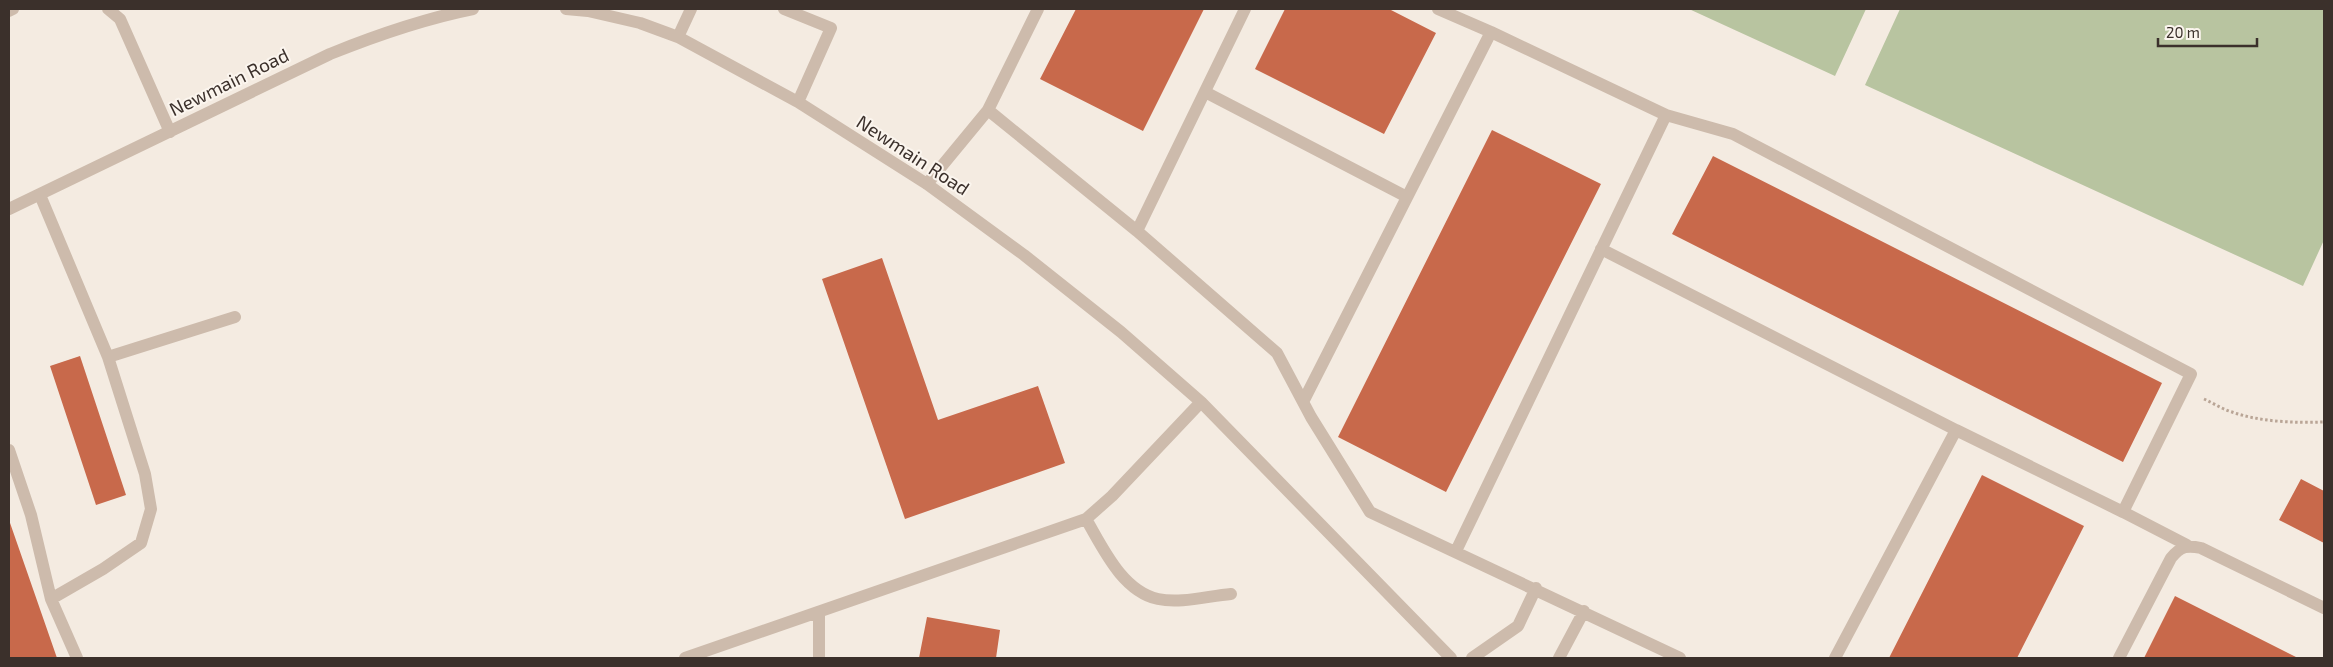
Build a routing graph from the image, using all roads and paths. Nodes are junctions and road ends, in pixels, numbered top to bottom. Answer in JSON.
{"nodes":[{"id":1,"x":13,"y":9,"type":"edge"},
{"id":2,"x":108,"y":9,"type":"edge"},
{"id":3,"x":473,"y":9,"type":"edge"},
{"id":4,"x":566,"y":9,"type":"edge"},
{"id":5,"x":691,"y":9,"type":"edge"},
{"id":6,"x":784,"y":9,"type":"edge"},
{"id":7,"x":1038,"y":9,"type":"edge"},
{"id":8,"x":1245,"y":9,"type":"edge"},
{"id":9,"x":1438,"y":9,"type":"edge"},
{"id":10,"x":9,"y":11,"type":"edge"},
{"id":11,"x":455,"y":11,"type":"edge"},
{"id":12,"x":1491,"y":32,"type":"junction"},
{"id":13,"x":678,"y":37,"type":"junction"},
{"id":14,"x":1205,"y":92,"type":"junction"},
{"id":15,"x":798,"y":102,"type":"junction"},
{"id":16,"x":988,"y":110,"type":"junction"},
{"id":17,"x":1666,"y":115,"type":"junction"},
{"id":18,"x":170,"y":132,"type":"junction"},
{"id":19,"x":927,"y":184,"type":"junction"},
{"id":20,"x":40,"y":195,"type":"junction"},
{"id":21,"x":1407,"y":197,"type":"junction"},
{"id":22,"x":9,"y":209,"type":"edge"},
{"id":23,"x":1137,"y":231,"type":"junction"},
{"id":24,"x":1601,"y":249,"type":"junction"},
{"id":25,"x":234,"y":317,"type":"dead end"},
{"id":26,"x":108,"y":357,"type":"junction"},
{"id":27,"x":2184,"y":389,"type":"junction"},
{"id":28,"x":1201,"y":402,"type":"junction"},
{"id":29,"x":1303,"y":402,"type":"junction"},
{"id":30,"x":2324,"y":422,"type":"edge"},
{"id":31,"x":1956,"y":430,"type":"junction"},
{"id":32,"x":9,"y":450,"type":"edge"},
{"id":33,"x":2123,"y":512,"type":"junction"},
{"id":34,"x":1086,"y":518,"type":"junction"},
{"id":35,"x":2187,"y":545,"type":"junction"},
{"id":36,"x":1456,"y":551,"type":"junction"},
{"id":37,"x":1536,"y":588,"type":"junction"},
{"id":38,"x":1230,"y":594,"type":"dead end"},
{"id":39,"x":51,"y":599,"type":"junction"},
{"id":40,"x":2324,"y":608,"type":"edge"},
{"id":41,"x":1584,"y":611,"type":"junction"},
{"id":42,"x":819,"y":612,"type":"junction"},
{"id":43,"x":77,"y":658,"type":"edge"},
{"id":44,"x":685,"y":658,"type":"edge"},
{"id":45,"x":819,"y":658,"type":"edge"},
{"id":46,"x":1451,"y":658,"type":"edge"},
{"id":47,"x":1472,"y":658,"type":"edge"},
{"id":48,"x":1559,"y":658,"type":"edge"},
{"id":49,"x":1680,"y":658,"type":"edge"},
{"id":50,"x":1835,"y":658,"type":"edge"},
{"id":51,"x":2119,"y":658,"type":"edge"}],
"edges":[{"from":1,"to":10,"type":"lane"},
{"from":2,"to":18,"type":"lane"},
{"from":3,"to":11,"type":"lane","name":"Newmain Road"},
{"from":4,"to":13,"type":"lane","name":"Newmain Road"},
{"from":5,"to":13,"type":"lane"},
{"from":6,"to":15,"type":"lane"},
{"from":7,"to":16,"type":"lane"},
{"from":8,"to":14,"type":"lane"},
{"from":9,"to":12,"type":"lane"},
{"from":11,"to":18,"type":"lane","name":"Newmain Road"},
{"from":12,"to":17,"type":"lane"},
{"from":12,"to":21,"type":"lane"},
{"from":13,"to":15,"type":"lane","name":"Newmain Road"},
{"from":14,"to":21,"type":"lane"},
{"from":14,"to":23,"type":"lane"},
{"from":15,"to":19,"type":"lane","name":"Newmain Road"},
{"from":16,"to":19,"type":"lane"},
{"from":16,"to":23,"type":"lane"},
{"from":17,"to":24,"type":"lane"},
{"from":17,"to":27,"type":"lane"},
{"from":18,"to":20,"type":"lane","name":"Newmain Road"},
{"from":19,"to":28,"type":"lane","name":"Newmain Road"},
{"from":20,"to":22,"type":"lane","name":"Newmain Road"},
{"from":20,"to":26,"type":"lane"},
{"from":21,"to":29,"type":"lane"},
{"from":23,"to":29,"type":"lane"},
{"from":24,"to":31,"type":"lane"},
{"from":24,"to":36,"type":"lane"},
{"from":25,"to":26,"type":"lane"},
{"from":26,"to":39,"type":"lane"},
{"from":27,"to":30,"type":"path"},
{"from":27,"to":33,"type":"lane"},
{"from":28,"to":34,"type":"lane"},
{"from":28,"to":46,"type":"lane","name":"Newmain Road"},
{"from":29,"to":36,"type":"lane"},
{"from":31,"to":33,"type":"lane"},
{"from":31,"to":50,"type":"lane"},
{"from":32,"to":39,"type":"lane"},
{"from":33,"to":35,"type":"lane"},
{"from":34,"to":38,"type":"lane"},
{"from":34,"to":42,"type":"lane"},
{"from":35,"to":40,"type":"lane"},
{"from":35,"to":51,"type":"lane"},
{"from":36,"to":37,"type":"lane"},
{"from":37,"to":41,"type":"lane"},
{"from":37,"to":47,"type":"lane"},
{"from":39,"to":43,"type":"lane"},
{"from":41,"to":48,"type":"lane"},
{"from":41,"to":49,"type":"lane"},
{"from":42,"to":44,"type":"lane"},
{"from":42,"to":45,"type":"lane"}]}
